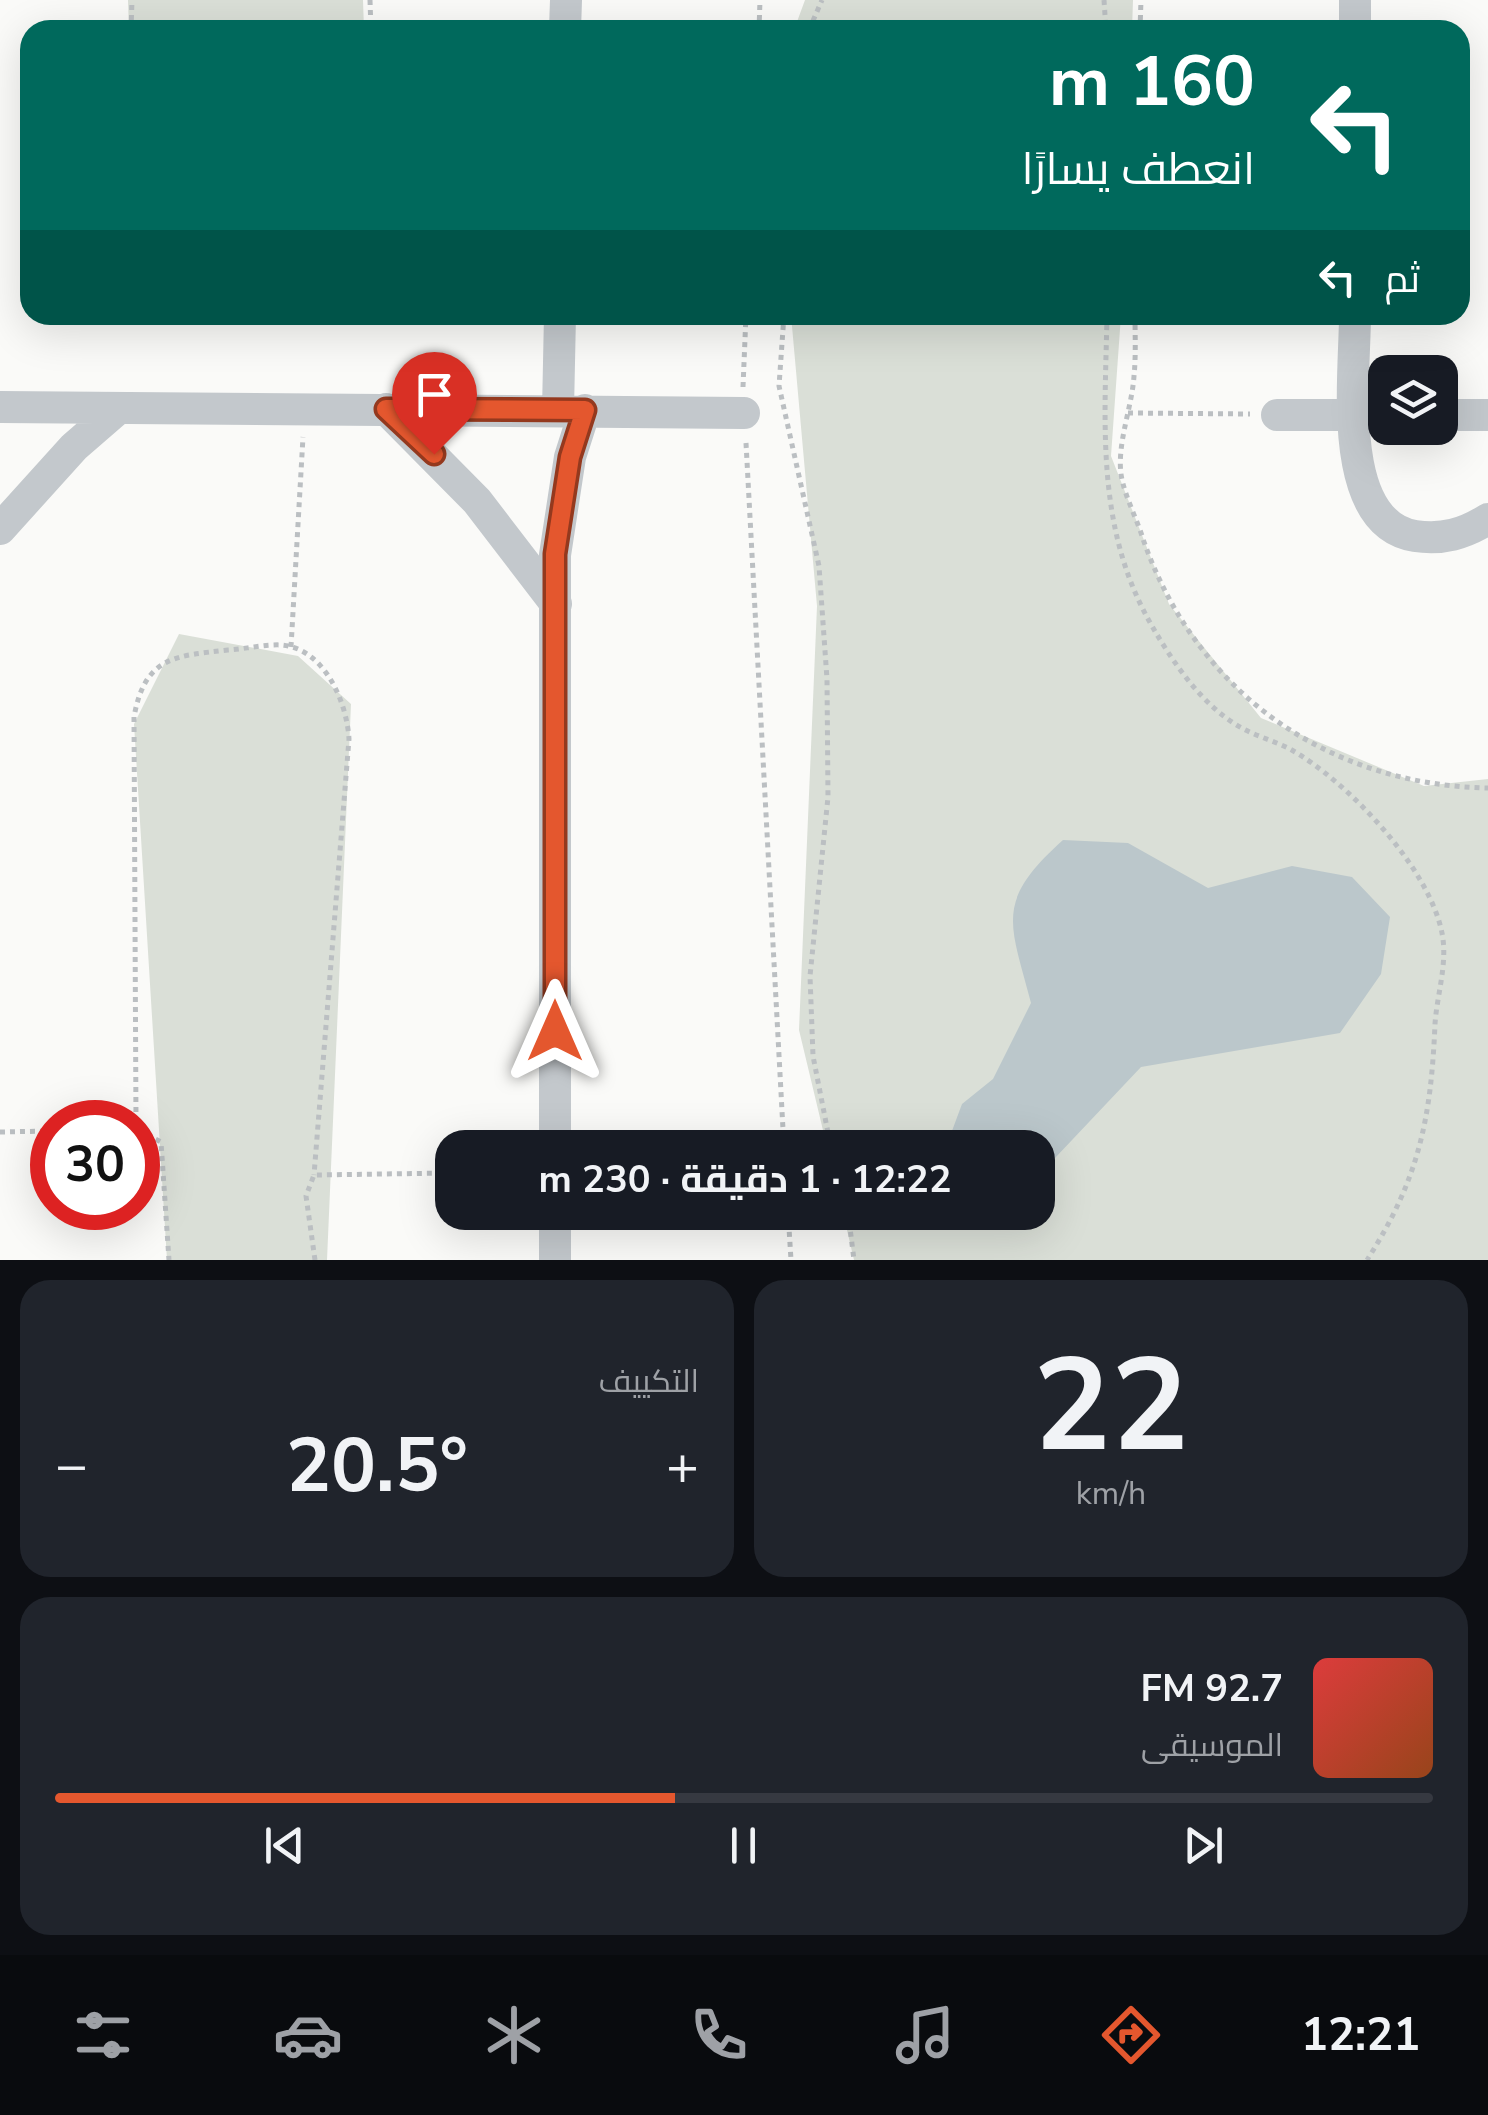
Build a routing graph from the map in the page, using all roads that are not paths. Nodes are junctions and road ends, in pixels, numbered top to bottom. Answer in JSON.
{"nodes":[{"id":1,"x":561,"y":325,"type":"edge"},
{"id":2,"x":1356,"y":325,"type":"edge"},
{"id":3,"x":1368,"y":402,"type":"edge"},
{"id":4,"x":0,"y":406,"type":"edge"},
{"id":5,"x":119,"y":408,"type":"junction"},
{"id":6,"x":386,"y":409,"type":"junction"},
{"id":7,"x":572,"y":410,"type":"junction"},
{"id":8,"x":744,"y":413,"type":"road end"},
{"id":9,"x":1277,"y":415,"type":"road end"},
{"id":10,"x":1368,"y":415,"type":"edge"},
{"id":11,"x":1458,"y":415,"type":"edge"},
{"id":12,"x":1488,"y":415,"type":"edge"},
{"id":13,"x":1368,"y":424,"type":"edge"},
{"id":14,"x":1488,"y":519,"type":"edge"},
{"id":15,"x":0,"y":530,"type":"edge"},
{"id":16,"x":556,"y":604,"type":"junction"},
{"id":17,"x":555,"y":1130,"type":"edge"},
{"id":18,"x":554,"y":1230,"type":"edge"},
{"id":19,"x":555,"y":1260,"type":"edge"}],
"edges":[{"from":1,"to":7,"type":"street"},
{"from":2,"to":3,"type":"street"},
{"from":4,"to":5,"type":"street"},
{"from":5,"to":6,"type":"street"},
{"from":5,"to":15,"type":"street"},
{"from":6,"to":7,"type":"street"},
{"from":6,"to":16,"type":"street"},
{"from":7,"to":8,"type":"street"},
{"from":7,"to":16,"type":"street"},
{"from":9,"to":10,"type":"street"},
{"from":11,"to":12,"type":"street"},
{"from":13,"to":14,"type":"street"},
{"from":16,"to":17,"type":"street"},
{"from":18,"to":19,"type":"street"}]}
